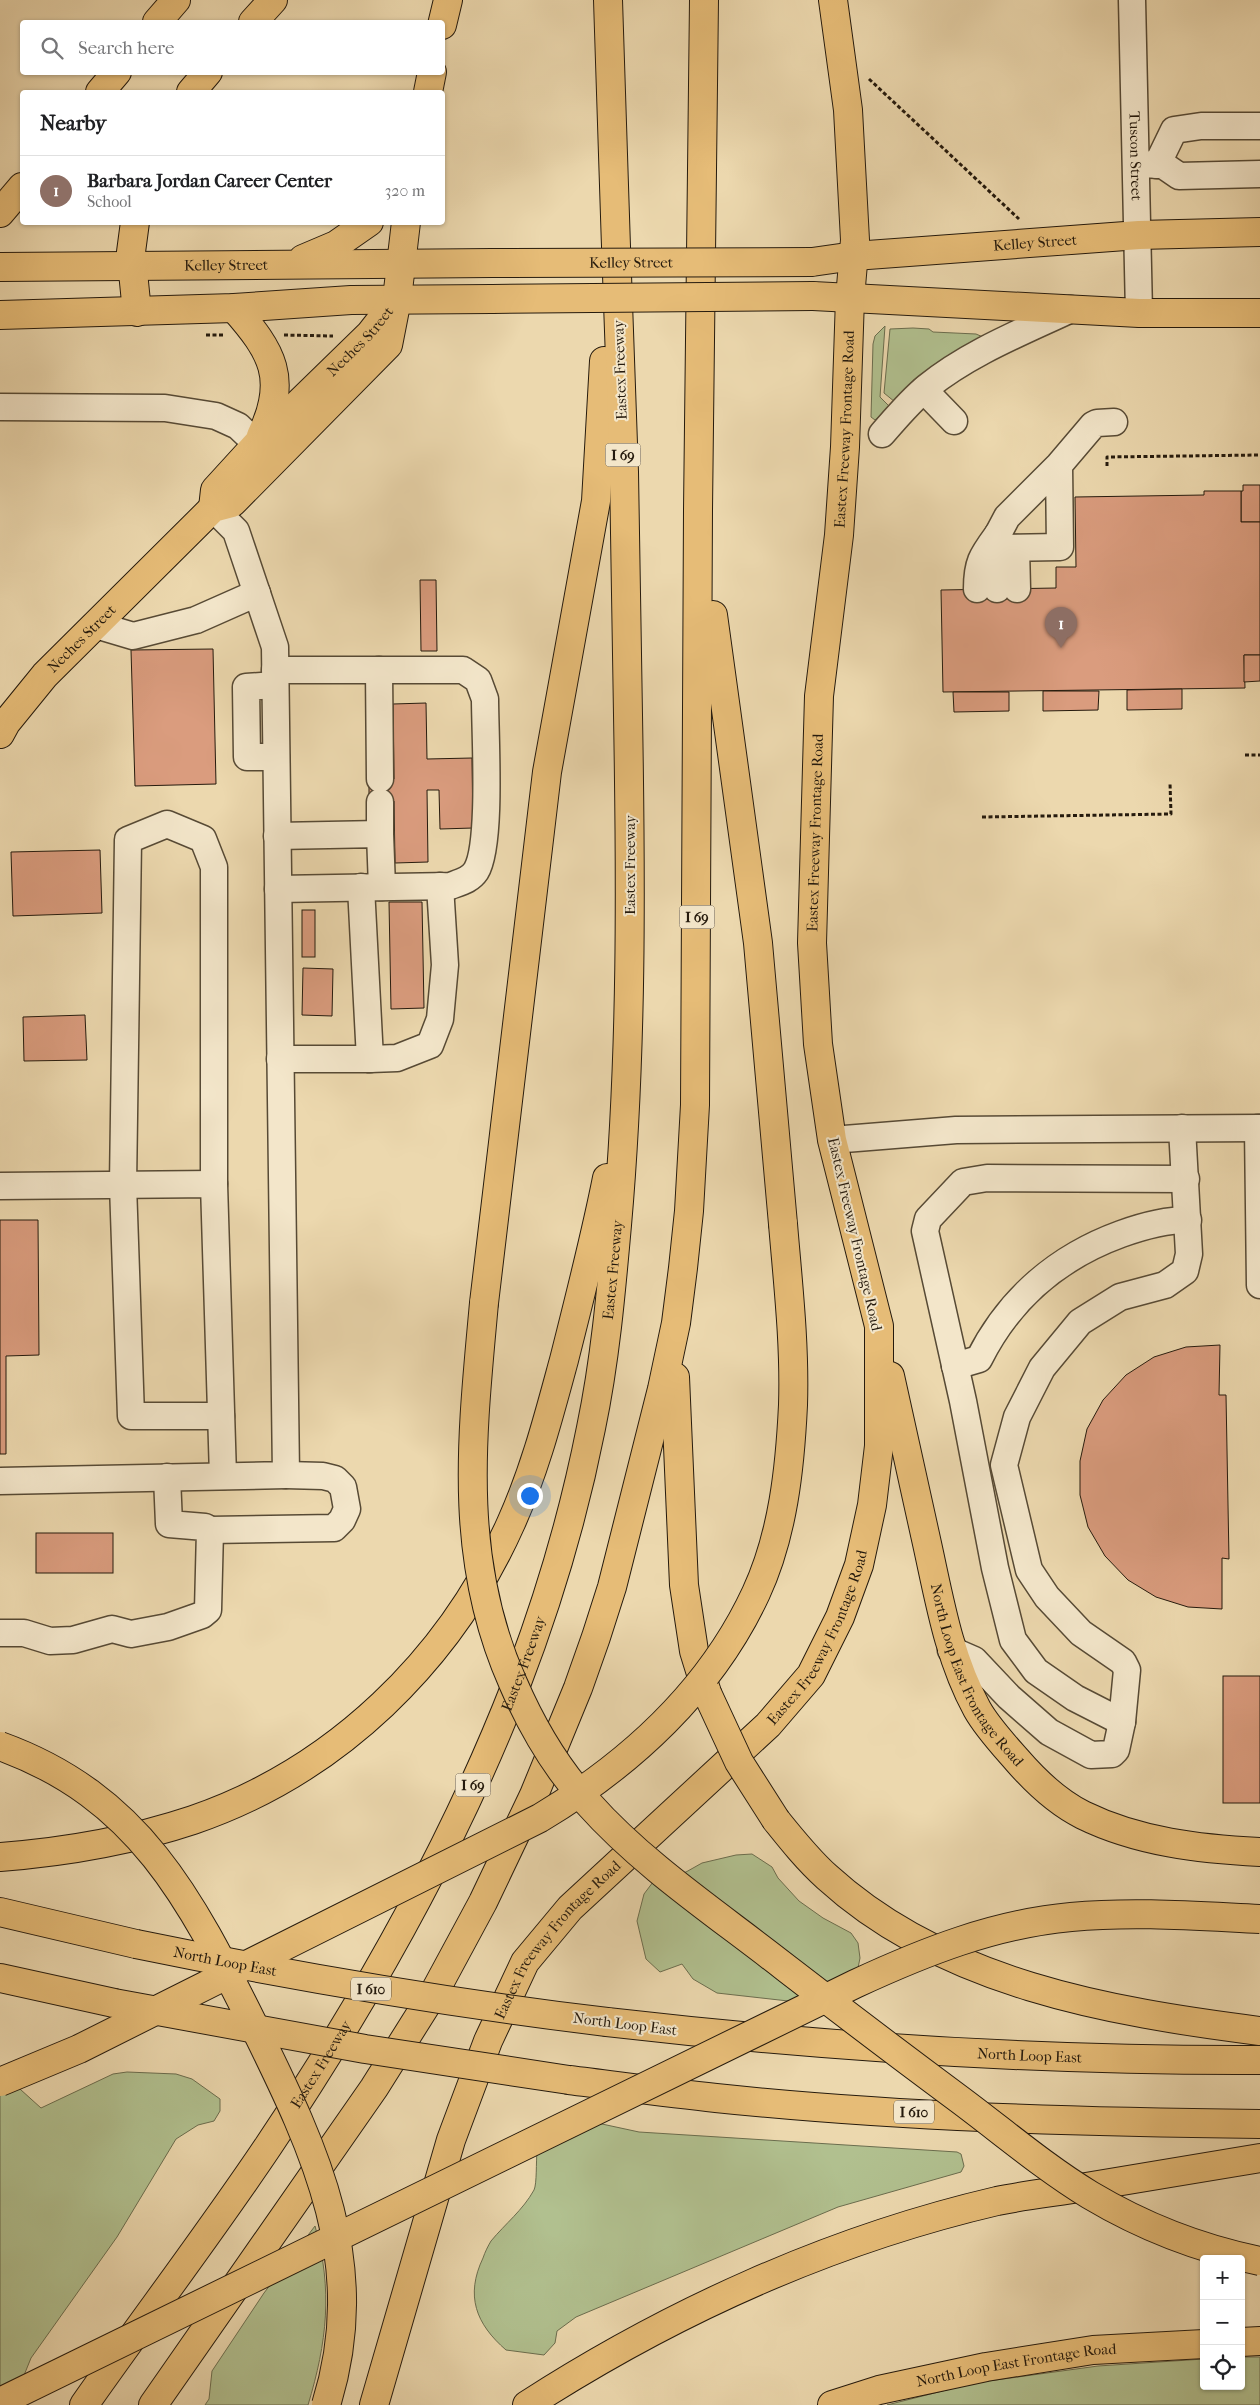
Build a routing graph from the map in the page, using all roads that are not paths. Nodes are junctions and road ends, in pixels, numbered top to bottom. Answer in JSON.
{"nodes":[{"id":1,"x":176,"y":0,"type":"edge"},
{"id":2,"x":274,"y":0,"type":"edge"},
{"id":3,"x":448,"y":0,"type":"edge"},
{"id":4,"x":608,"y":0,"type":"edge"},
{"id":5,"x":704,"y":0,"type":"edge"},
{"id":6,"x":833,"y":0,"type":"edge"},
{"id":7,"x":1132,"y":0,"type":"edge"},
{"id":8,"x":159,"y":20,"type":"edge"},
{"id":9,"x":255,"y":20,"type":"edge"},
{"id":10,"x":443,"y":20,"type":"edge"},
{"id":11,"x":114,"y":75,"type":"edge"},
{"id":12,"x":205,"y":75,"type":"edge"},
{"id":13,"x":102,"y":90,"type":"edge"},
{"id":14,"x":193,"y":90,"type":"edge"},
{"id":15,"x":1260,"y":126,"type":"edge"},
{"id":16,"x":1147,"y":165,"type":"junction"},
{"id":17,"x":1260,"y":174,"type":"edge"},
{"id":18,"x":20,"y":189,"type":"edge"},
{"id":19,"x":613,"y":195,"type":"junction"},
{"id":20,"x":0,"y":213,"type":"edge"},
{"id":21,"x":135,"y":225,"type":"edge"},
{"id":22,"x":365,"y":225,"type":"edge"},
{"id":23,"x":406,"y":225,"type":"edge"},
{"id":24,"x":1260,"y":232,"type":"edge"},
{"id":25,"x":1139,"y":235,"type":"junction"},
{"id":26,"x":854,"y":256,"type":"junction"},
{"id":27,"x":401,"y":263,"type":"junction"},
{"id":28,"x":292,"y":264,"type":"junction"},
{"id":29,"x":132,"y":266,"type":"junction"},
{"id":30,"x":0,"y":267,"type":"edge"},
{"id":31,"x":850,"y":298,"type":"junction"},
{"id":32,"x":397,"y":299,"type":"junction"},
{"id":33,"x":234,"y":308,"type":"junction"},
{"id":34,"x":1071,"y":309,"type":"junction"},
{"id":35,"x":137,"y":312,"type":"junction"},
{"id":36,"x":0,"y":314,"type":"edge"},
{"id":37,"x":1140,"y":314,"type":"junction"},
{"id":38,"x":1260,"y":314,"type":"edge"},
{"id":39,"x":924,"y":390,"type":"junction"},
{"id":40,"x":0,"y":407,"type":"edge"},
{"id":41,"x":954,"y":421,"type":"dead end"},
{"id":42,"x":1114,"y":422,"type":"dead end"},
{"id":43,"x":882,"y":434,"type":"dead end"},
{"id":44,"x":258,"y":444,"type":"junction"},
{"id":45,"x":1059,"y":464,"type":"junction"},
{"id":46,"x":213,"y":508,"type":"junction"},
{"id":47,"x":698,"y":510,"type":"junction"},
{"id":48,"x":1004,"y":543,"type":"junction"},
{"id":49,"x":256,"y":593,"type":"junction"},
{"id":50,"x":96,"y":625,"type":"junction"},
{"id":51,"x":378,"y":670,"type":"junction"},
{"id":52,"x":275,"y":678,"type":"junction"},
{"id":53,"x":0,"y":734,"type":"edge"},
{"id":54,"x":380,"y":834,"type":"junction"},
{"id":55,"x":277,"y":836,"type":"junction"},
{"id":56,"x":440,"y":886,"type":"junction"},
{"id":57,"x":372,"y":887,"type":"junction"},
{"id":58,"x":278,"y":889,"type":"junction"},
{"id":59,"x":280,"y":1059,"type":"junction"},
{"id":60,"x":370,"y":1059,"type":"junction"},
{"id":61,"x":628,"y":1074,"type":"junction"},
{"id":62,"x":1182,"y":1128,"type":"junction"},
{"id":63,"x":1259,"y":1128,"type":"edge"},
{"id":64,"x":832,"y":1140,"type":"junction"},
{"id":65,"x":1186,"y":1179,"type":"junction"},
{"id":66,"x":214,"y":1184,"type":"junction"},
{"id":67,"x":123,"y":1185,"type":"junction"},
{"id":68,"x":0,"y":1186,"type":"edge"},
{"id":69,"x":1188,"y":1220,"type":"junction"},
{"id":70,"x":1260,"y":1285,"type":"edge"},
{"id":71,"x":676,"y":1323,"type":"junction"},
{"id":72,"x":879,"y":1326,"type":"junction"},
{"id":73,"x":955,"y":1366,"type":"junction"},
{"id":74,"x":221,"y":1416,"type":"junction"},
{"id":75,"x":1004,"y":1465,"type":"junction"},
{"id":76,"x":978,"y":1472,"type":"junction"},
{"id":77,"x":286,"y":1475,"type":"junction"},
{"id":78,"x":223,"y":1476,"type":"junction"},
{"id":79,"x":167,"y":1477,"type":"junction"},
{"id":80,"x":0,"y":1481,"type":"edge"},
{"id":81,"x":210,"y":1530,"type":"junction"},
{"id":82,"x":1029,"y":1570,"type":"junction"},
{"id":83,"x":1000,"y":1587,"type":"junction"},
{"id":84,"x":0,"y":1633,"type":"edge"},
{"id":85,"x":951,"y":1650,"type":"junction"},
{"id":86,"x":1122,"y":1722,"type":"junction"},
{"id":87,"x":0,"y":1746,"type":"edge"},
{"id":88,"x":1260,"y":1852,"type":"edge"},
{"id":89,"x":0,"y":1857,"type":"edge"},
{"id":90,"x":0,"y":1912,"type":"edge"},
{"id":91,"x":1260,"y":1919,"type":"edge"},
{"id":92,"x":0,"y":1978,"type":"edge"},
{"id":93,"x":1260,"y":2031,"type":"edge"},
{"id":94,"x":1260,"y":2060,"type":"edge"},
{"id":95,"x":0,"y":2082,"type":"edge"},
{"id":96,"x":1260,"y":2124,"type":"edge"},
{"id":97,"x":1260,"y":2158,"type":"edge"},
{"id":98,"x":1260,"y":2261,"type":"edge"},
{"id":99,"x":1245,"y":2342,"type":"edge"},
{"id":100,"x":1260,"y":2342,"type":"edge"},
{"id":101,"x":1200,"y":2344,"type":"edge"},
{"id":102,"x":0,"y":2402,"type":"edge"},
{"id":103,"x":84,"y":2405,"type":"edge"},
{"id":104,"x":153,"y":2405,"type":"edge"},
{"id":105,"x":326,"y":2405,"type":"edge"},
{"id":106,"x":374,"y":2405,"type":"edge"},
{"id":107,"x":527,"y":2405,"type":"edge"},
{"id":108,"x":832,"y":2405,"type":"edge"}],
"edges":[{"from":1,"to":8,"type":"main road"},
{"from":2,"to":9,"type":"main road"},
{"from":3,"to":10,"type":"main road"},
{"from":4,"to":19,"type":"main road","name":"Eastex Freeway","number":"I 69"},
{"from":5,"to":47,"type":"main road","number":"I 69"},
{"from":6,"to":26,"type":"main road","name":"Eastex Freeway Frontage Road"},
{"from":7,"to":16,"type":"street","name":"Tuscon Street"},
{"from":11,"to":13,"type":"main road"},
{"from":12,"to":14,"type":"main road"},
{"from":15,"to":16,"type":"street"},
{"from":16,"to":17,"type":"street"},
{"from":16,"to":25,"type":"street","name":"Tuscon Street"},
{"from":18,"to":20,"type":"main road"},
{"from":19,"to":61,"type":"main road","name":"Eastex Freeway","number":"I 69"},
{"from":19,"to":98,"type":"main road","bridge":true},
{"from":21,"to":29,"type":"main road"},
{"from":22,"to":28,"type":"main road"},
{"from":23,"to":27,"type":"main road"},
{"from":24,"to":25,"type":"main road","name":"Kelley Street"},
{"from":25,"to":26,"type":"main road","name":"Kelley Street"},
{"from":25,"to":37,"type":"street","name":"Tuscon Street"},
{"from":26,"to":27,"type":"main road","name":"Kelley Street","bridge":true},
{"from":26,"to":31,"type":"main road","name":"Eastex Freeway Frontage Road"},
{"from":27,"to":28,"type":"main road","name":"Kelley Street"},
{"from":27,"to":32,"type":"main road"},
{"from":28,"to":29,"type":"main road","name":"Kelley Street"},
{"from":29,"to":30,"type":"main road","name":"Kelley Street"},
{"from":29,"to":35,"type":"main road"},
{"from":31,"to":32,"type":"main road","bridge":true},
{"from":31,"to":34,"type":"main road"},
{"from":31,"to":64,"type":"main road","name":"Eastex Freeway Frontage Road"},
{"from":32,"to":33,"type":"main road"},
{"from":32,"to":44,"type":"main road","name":"Neches Street"},
{"from":32,"to":46,"type":"main road","name":"Neches Street"},
{"from":33,"to":35,"type":"main road"},
{"from":33,"to":44,"type":"main road"},
{"from":34,"to":37,"type":"main road"},
{"from":34,"to":39,"type":"street"},
{"from":35,"to":36,"type":"main road"},
{"from":37,"to":38,"type":"main road"},
{"from":39,"to":41,"type":"street"},
{"from":39,"to":43,"type":"street"},
{"from":40,"to":44,"type":"street"},
{"from":42,"to":45,"type":"street"},
{"from":44,"to":46,"type":"main road","name":"Neches Street"},
{"from":45,"to":48,"type":"street"},
{"from":45,"to":48,"type":"street"},
{"from":46,"to":49,"type":"street"},
{"from":46,"to":50,"type":"main road","name":"Neches Street"},
{"from":47,"to":71,"type":"main road","number":"I 69"},
{"from":47,"to":95,"type":"main road","bridge":true},
{"from":48,"to":48,"type":"street"},
{"from":49,"to":50,"type":"street"},
{"from":49,"to":52,"type":"street"},
{"from":50,"to":53,"type":"main road","name":"Neches Street"},
{"from":51,"to":52,"type":"street"},
{"from":51,"to":54,"type":"street"},
{"from":51,"to":56,"type":"street"},
{"from":52,"to":55,"type":"street"},
{"from":54,"to":55,"type":"street"},
{"from":54,"to":57,"type":"street"},
{"from":55,"to":58,"type":"street"},
{"from":56,"to":57,"type":"street"},
{"from":56,"to":60,"type":"street"},
{"from":57,"to":58,"type":"street"},
{"from":57,"to":60,"type":"street"},
{"from":58,"to":59,"type":"street"},
{"from":59,"to":60,"type":"street"},
{"from":59,"to":77,"type":"street"},
{"from":61,"to":89,"type":"main road"},
{"from":61,"to":103,"type":"main road","name":"Eastex Freeway","number":"I 69"},
{"from":62,"to":63,"type":"street"},
{"from":62,"to":64,"type":"street"},
{"from":62,"to":65,"type":"street"},
{"from":63,"to":70,"type":"street"},
{"from":64,"to":72,"type":"main road","name":"Eastex Freeway Frontage Road"},
{"from":65,"to":69,"type":"street"},
{"from":65,"to":73,"type":"street"},
{"from":66,"to":67,"type":"street"},
{"from":66,"to":67,"type":"street"},
{"from":66,"to":74,"type":"street"},
{"from":67,"to":68,"type":"street"},
{"from":67,"to":74,"type":"street"},
{"from":69,"to":73,"type":"street"},
{"from":69,"to":75,"type":"street"},
{"from":71,"to":93,"type":"main road","bridge":true},
{"from":71,"to":104,"type":"main road","number":"I 69"},
{"from":72,"to":85,"type":"main road","name":"North Loop East Frontage Road"},
{"from":72,"to":106,"type":"main road","name":"Eastex Freeway Frontage Road"},
{"from":73,"to":76,"type":"street"},
{"from":74,"to":78,"type":"street"},
{"from":75,"to":76,"type":"street"},
{"from":75,"to":82,"type":"street"},
{"from":76,"to":83,"type":"street"},
{"from":77,"to":78,"type":"street"},
{"from":77,"to":81,"type":"street"},
{"from":78,"to":79,"type":"street"},
{"from":79,"to":80,"type":"street"},
{"from":79,"to":81,"type":"street"},
{"from":81,"to":84,"type":"street"},
{"from":82,"to":83,"type":"street"},
{"from":82,"to":86,"type":"street"},
{"from":83,"to":86,"type":"street"},
{"from":85,"to":86,"type":"street"},
{"from":85,"to":88,"type":"main road","name":"North Loop East Frontage Road"},
{"from":87,"to":105,"type":"main road","bridge":true},
{"from":90,"to":94,"type":"main road","name":"North Loop East","number":"I 610","bridge":true},
{"from":91,"to":102,"type":"main road","bridge":true},
{"from":92,"to":96,"type":"main road","number":"I 610","bridge":true},
{"from":97,"to":107,"type":"main road"},
{"from":99,"to":100,"type":"main road"},
{"from":101,"to":108,"type":"main road","name":"North Loop East Frontage Road"}]}
